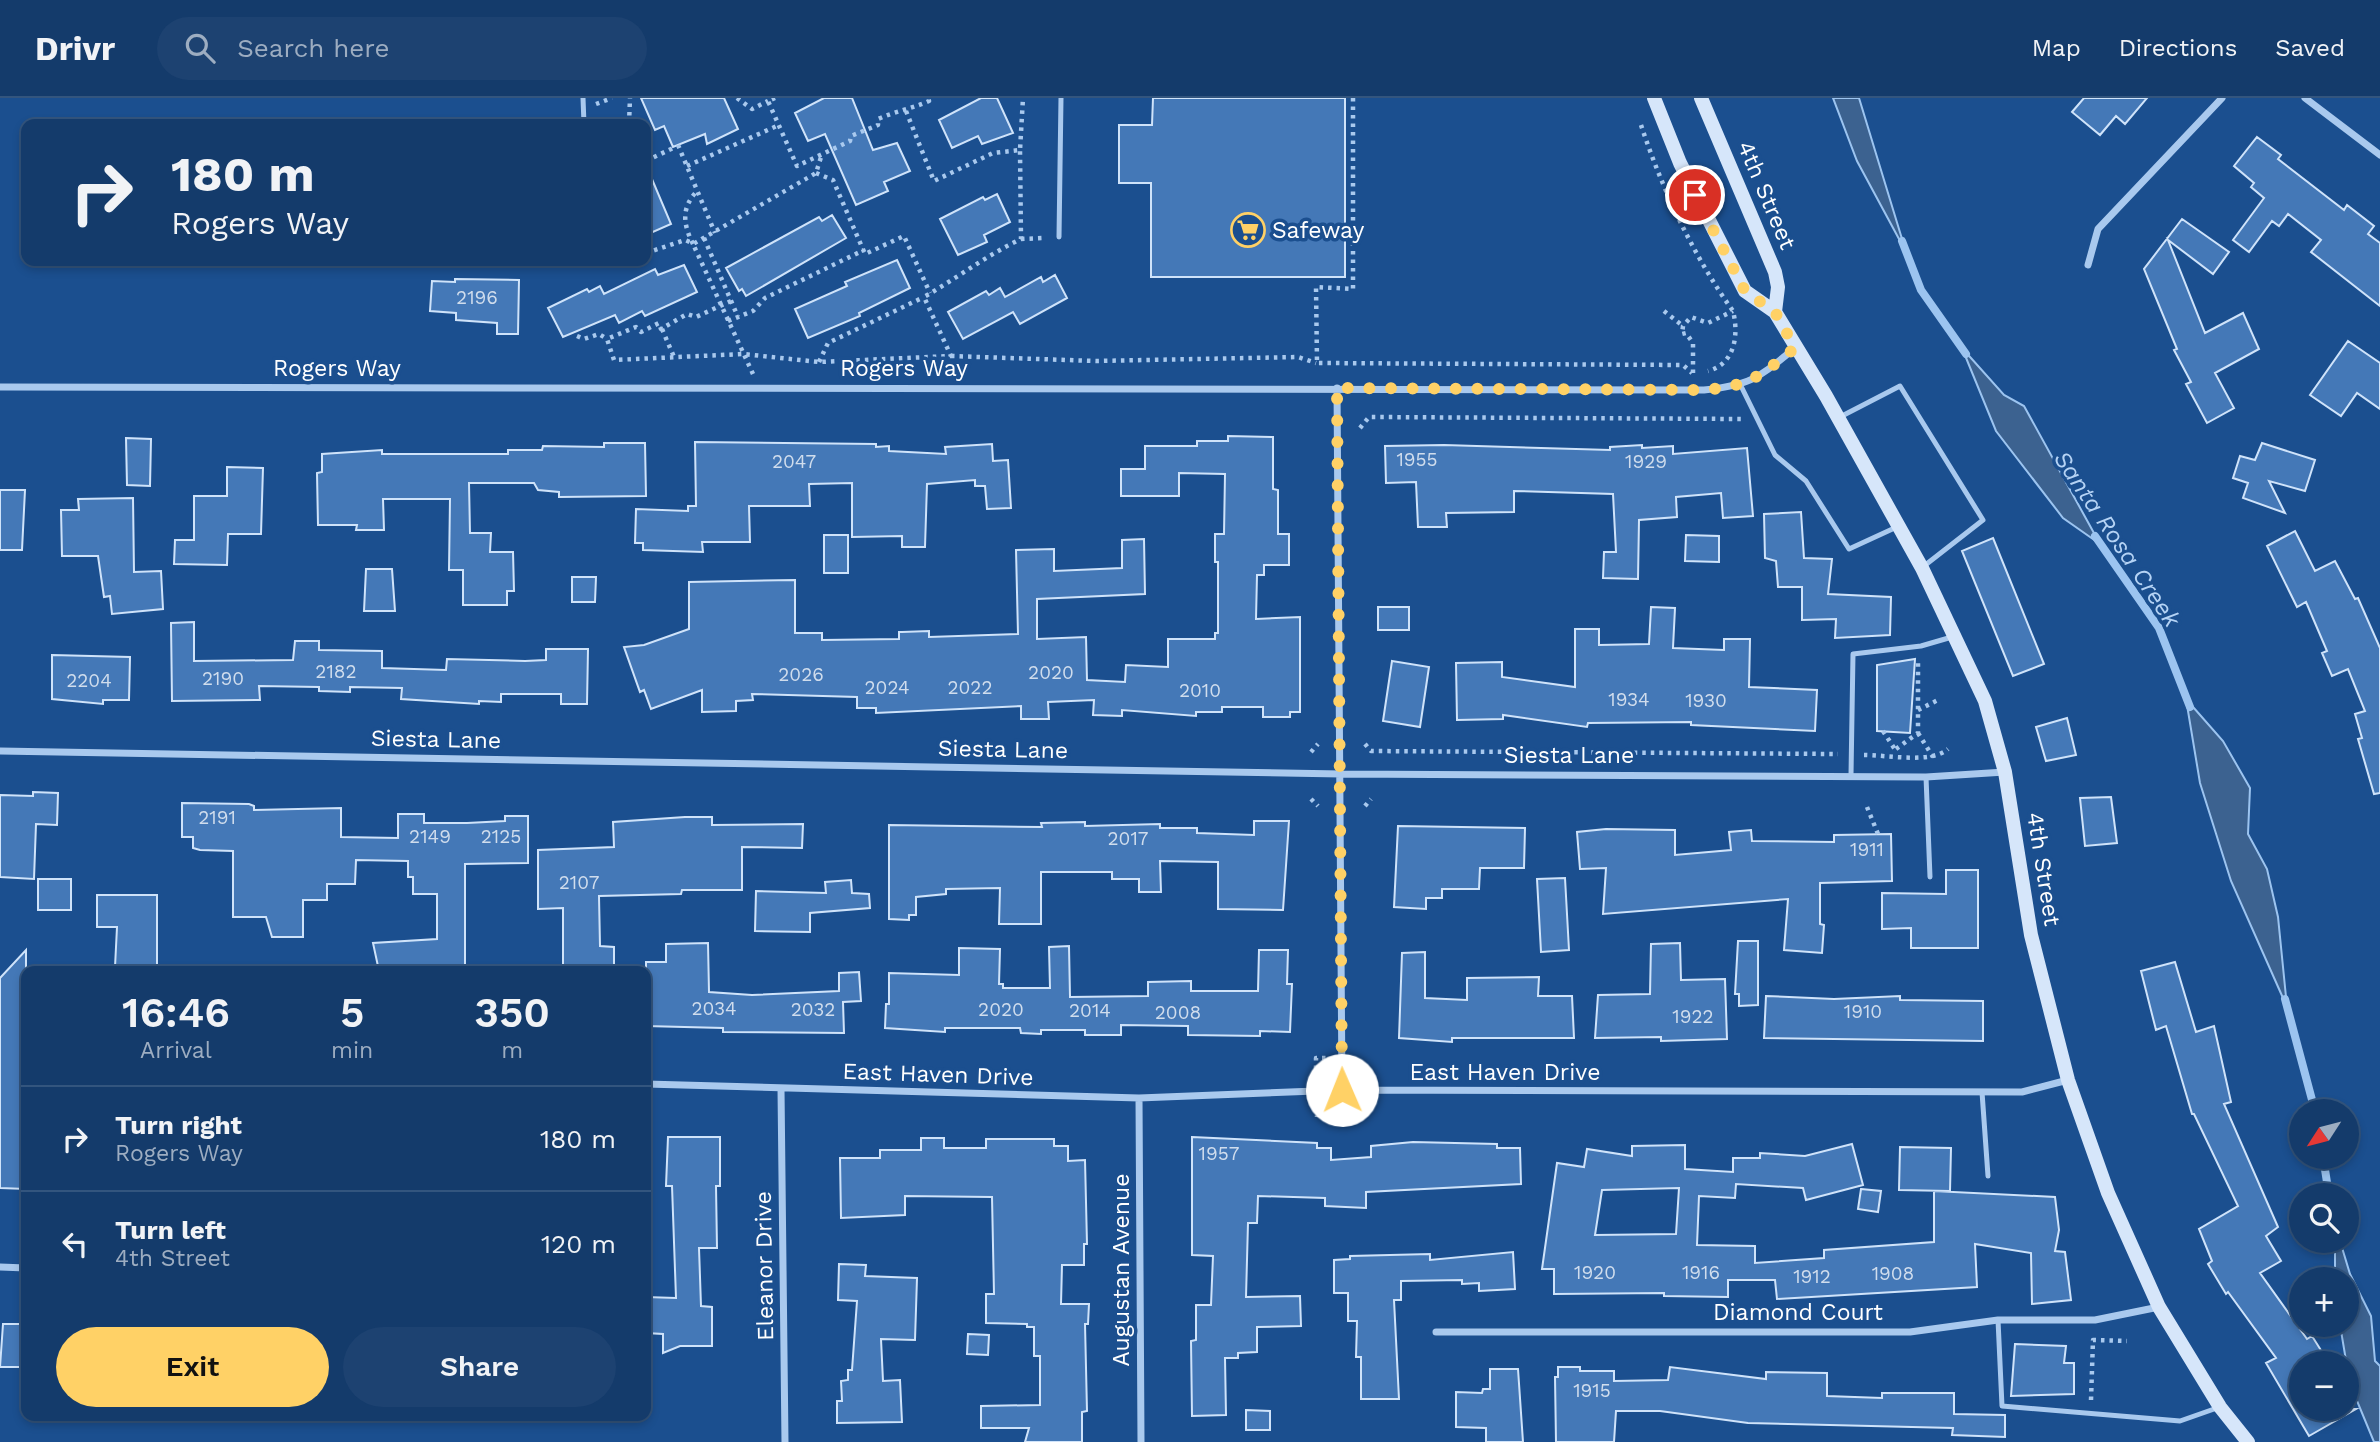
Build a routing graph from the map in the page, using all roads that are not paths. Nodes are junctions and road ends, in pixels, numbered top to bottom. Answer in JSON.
{"nodes":[{"id":1,"x":583,"y":98,"type":"edge"},
{"id":2,"x":1061,"y":98,"type":"edge"},
{"id":3,"x":1654,"y":98,"type":"edge"},
{"id":4,"x":1701,"y":98,"type":"edge"},
{"id":5,"x":2222,"y":98,"type":"edge"},
{"id":6,"x":2305,"y":98,"type":"edge"},
{"id":7,"x":584,"y":119,"type":"edge"},
{"id":8,"x":2380,"y":155,"type":"edge"},
{"id":9,"x":1059,"y":237,"type":"road end"},
{"id":10,"x":2088,"y":265,"type":"dead end"},
{"id":11,"x":1775,"y":312,"type":"junction"},
{"id":12,"x":1795,"y":348,"type":"junction"},
{"id":13,"x":1741,"y":386,"type":"junction"},
{"id":14,"x":0,"y":387,"type":"edge"},
{"id":15,"x":1337,"y":388,"type":"junction"},
{"id":16,"x":1838,"y":418,"type":"junction"},
{"id":17,"x":1899,"y":526,"type":"junction"},
{"id":18,"x":1922,"y":568,"type":"junction"},
{"id":19,"x":1955,"y":637,"type":"junction"},
{"id":20,"x":0,"y":751,"type":"edge"},
{"id":21,"x":2005,"y":772,"type":"junction"},
{"id":22,"x":1341,"y":774,"type":"junction"},
{"id":23,"x":1851,"y":775,"type":"junction"},
{"id":24,"x":1926,"y":777,"type":"junction"},
{"id":25,"x":1930,"y":877,"type":"dead end"},
{"id":26,"x":2068,"y":1080,"type":"junction"},
{"id":27,"x":651,"y":1084,"type":"edge"},
{"id":28,"x":781,"y":1089,"type":"junction"},
{"id":29,"x":1342,"y":1090,"type":"junction"},
{"id":30,"x":1982,"y":1092,"type":"junction"},
{"id":31,"x":1139,"y":1098,"type":"junction"},
{"id":32,"x":1987,"y":1176,"type":"dead end"},
{"id":33,"x":0,"y":1268,"type":"edge"},
{"id":34,"x":21,"y":1268,"type":"edge"},
{"id":35,"x":2159,"y":1307,"type":"junction"},
{"id":36,"x":1998,"y":1320,"type":"junction"},
{"id":37,"x":1436,"y":1332,"type":"dead end"},
{"id":38,"x":2220,"y":1407,"type":"junction"},
{"id":39,"x":785,"y":1442,"type":"edge"},
{"id":40,"x":1141,"y":1442,"type":"edge"},
{"id":41,"x":2248,"y":1442,"type":"edge"}],
"edges":[{"from":1,"to":7,"type":"lane"},
{"from":2,"to":9,"type":"lane"},
{"from":3,"to":11,"type":"main road","name":"4th Street"},
{"from":4,"to":11,"type":"main road","name":"4th Street"},
{"from":5,"to":10,"type":"street"},
{"from":6,"to":8,"type":"street"},
{"from":11,"to":12,"type":"main road","name":"4th Street"},
{"from":12,"to":13,"type":"street","name":"Rogers Way"},
{"from":12,"to":16,"type":"main road","name":"4th Street"},
{"from":13,"to":15,"type":"street","name":"Rogers Way"},
{"from":13,"to":17,"type":"lane"},
{"from":14,"to":15,"type":"street","name":"Rogers Way"},
{"from":15,"to":22,"type":"street"},
{"from":16,"to":17,"type":"main road","name":"4th Street"},
{"from":16,"to":18,"type":"lane"},
{"from":17,"to":18,"type":"main road","name":"4th Street"},
{"from":18,"to":19,"type":"main road","name":"4th Street"},
{"from":19,"to":21,"type":"main road","name":"4th Street"},
{"from":19,"to":23,"type":"lane"},
{"from":20,"to":22,"type":"street","name":"Siesta Lane"},
{"from":21,"to":24,"type":"street","name":"Siesta Lane"},
{"from":21,"to":26,"type":"main road","name":"4th Street"},
{"from":22,"to":23,"type":"street","name":"Siesta Lane"},
{"from":22,"to":29,"type":"street"},
{"from":23,"to":24,"type":"street","name":"Siesta Lane"},
{"from":24,"to":25,"type":"lane"},
{"from":26,"to":30,"type":"street","name":"East Haven Drive"},
{"from":26,"to":35,"type":"main road","name":"4th Street"},
{"from":27,"to":28,"type":"street","name":"East Haven Drive"},
{"from":28,"to":31,"type":"street","name":"East Haven Drive"},
{"from":28,"to":39,"type":"street","name":"Eleanor Drive"},
{"from":29,"to":30,"type":"street","name":"East Haven Drive"},
{"from":29,"to":31,"type":"street","name":"East Haven Drive"},
{"from":30,"to":32,"type":"lane"},
{"from":31,"to":40,"type":"street","name":"Augustan Avenue"},
{"from":33,"to":34,"type":"street"},
{"from":35,"to":36,"type":"street","name":"Diamond Court"},
{"from":35,"to":38,"type":"main road","name":"4th Street"},
{"from":36,"to":37,"type":"street","name":"Diamond Court"},
{"from":36,"to":38,"type":"lane"},
{"from":38,"to":41,"type":"main road","name":"4th Street"}]}
